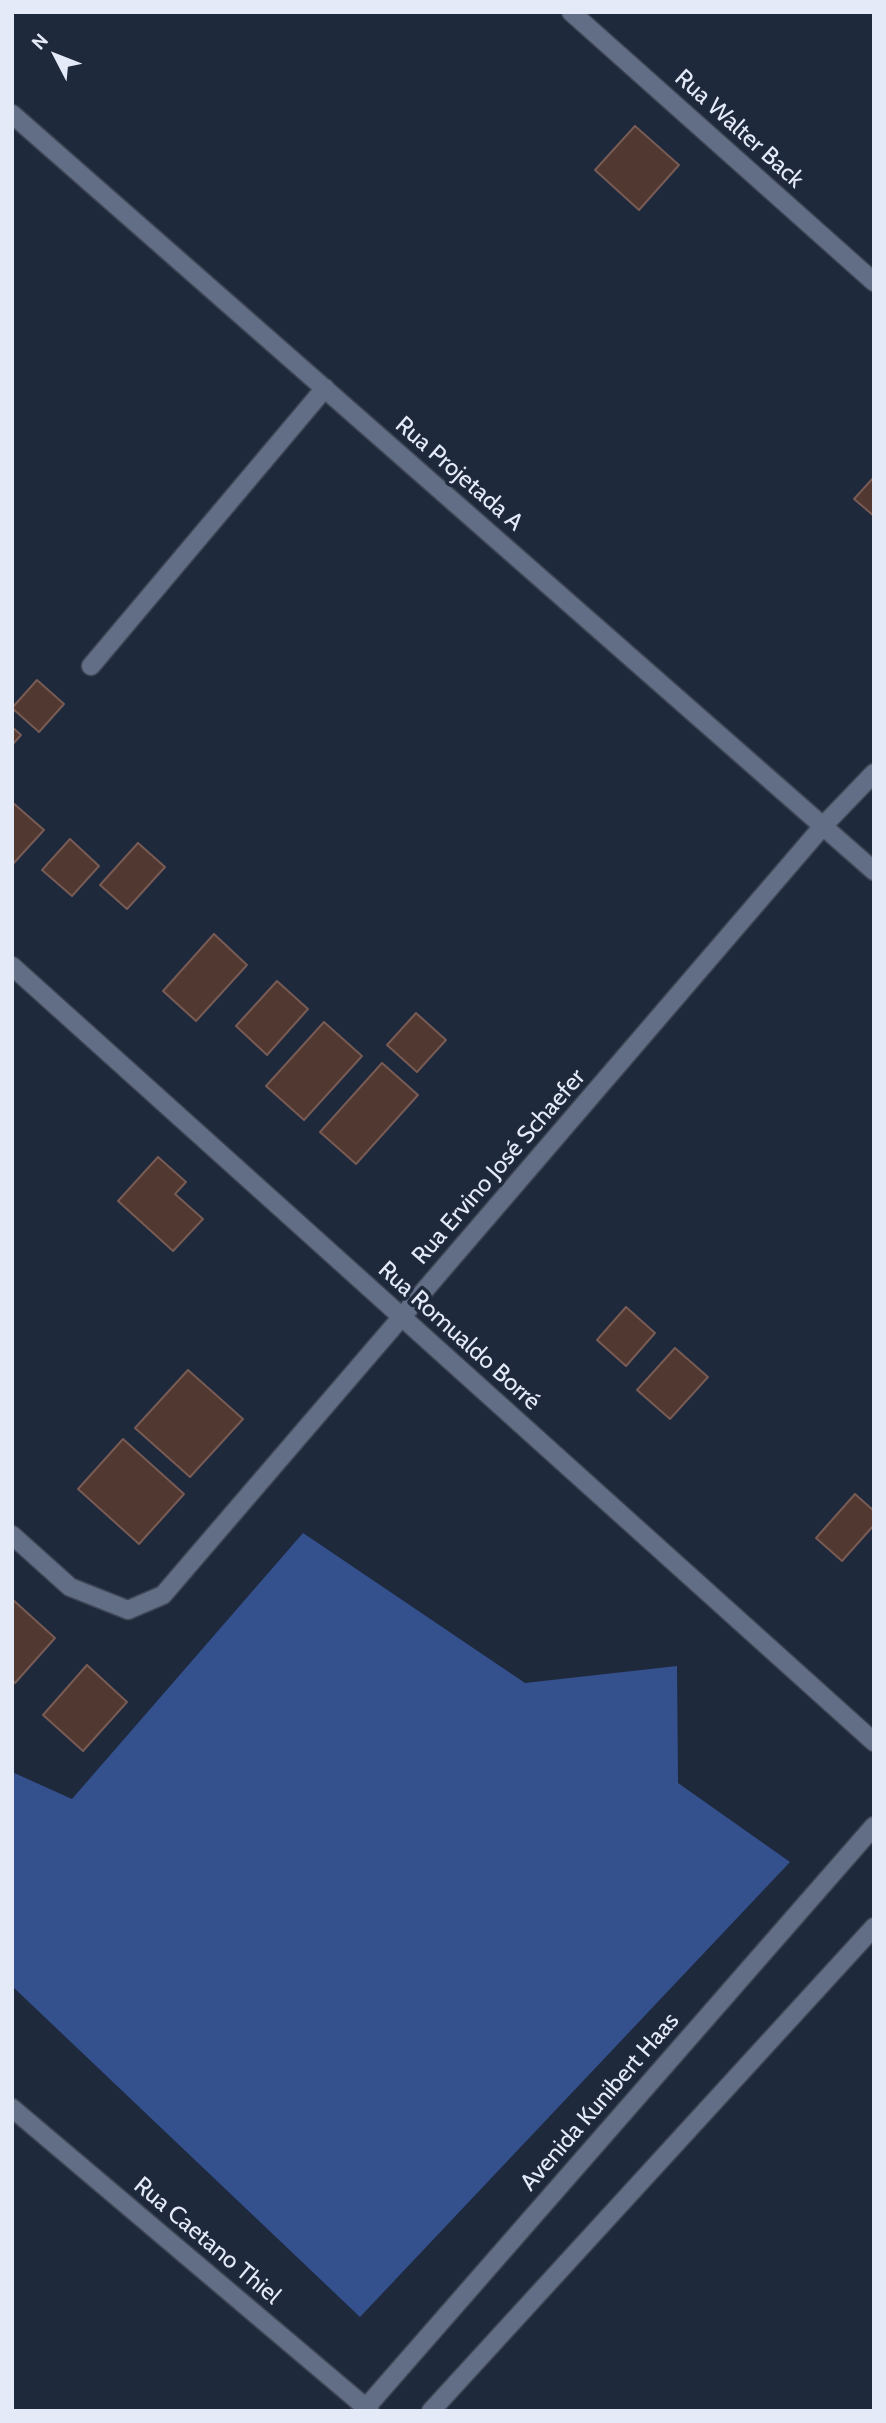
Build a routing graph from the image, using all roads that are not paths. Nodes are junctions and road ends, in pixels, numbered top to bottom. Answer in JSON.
{"nodes":[{"id":1,"x":571,"y":12,"type":"edge"},
{"id":2,"x":12,"y":114,"type":"edge"},
{"id":3,"x":874,"y":282,"type":"edge"},
{"id":4,"x":325,"y":388,"type":"junction"},
{"id":5,"x":91,"y":666,"type":"dead end"},
{"id":6,"x":874,"y":773,"type":"edge"},
{"id":7,"x":823,"y":826,"type":"junction"},
{"id":8,"x":874,"y":871,"type":"edge"},
{"id":9,"x":12,"y":966,"type":"edge"},
{"id":10,"x":402,"y":1318,"type":"junction"},
{"id":11,"x":12,"y":1535,"type":"edge"},
{"id":12,"x":874,"y":1742,"type":"edge"},
{"id":13,"x":874,"y":1826,"type":"edge"},
{"id":14,"x":874,"y":1927,"type":"edge"},
{"id":15,"x":12,"y":2108,"type":"edge"},
{"id":16,"x":366,"y":2410,"type":"edge"},
{"id":17,"x":431,"y":2411,"type":"edge"}],
"edges":[{"from":1,"to":3,"type":"street","name":"Rua Walter Back"},
{"from":2,"to":4,"type":"street","name":"Rua Projetada A"},
{"from":4,"to":5,"type":"street"},
{"from":4,"to":7,"type":"street","name":"Rua Projetada A"},
{"from":6,"to":7,"type":"street","name":"Rua Ervino José Schaefer"},
{"from":7,"to":8,"type":"street","name":"Rua Projetada A"},
{"from":7,"to":10,"type":"street","name":"Rua Ervino José Schaefer"},
{"from":9,"to":10,"type":"street","name":"Rua Romualdo Borré"},
{"from":10,"to":11,"type":"street","name":"Rua Ervino José Schaefer"},
{"from":10,"to":12,"type":"street","name":"Rua Romualdo Borré"},
{"from":13,"to":16,"type":"street","name":"Avenida Kunibert Haas"},
{"from":14,"to":17,"type":"street"},
{"from":15,"to":16,"type":"street","name":"Rua Caetano Thiel"}]}
